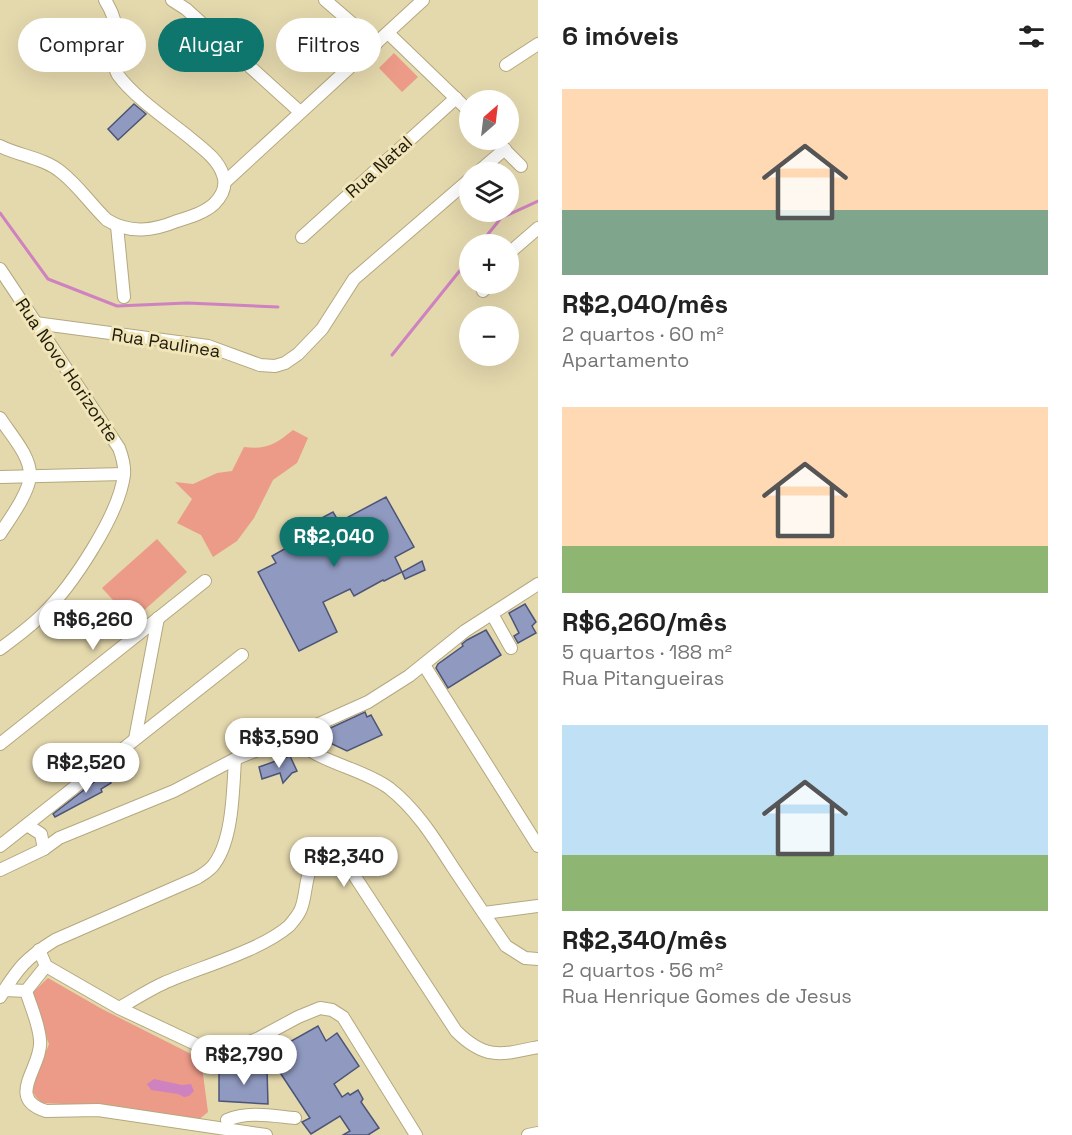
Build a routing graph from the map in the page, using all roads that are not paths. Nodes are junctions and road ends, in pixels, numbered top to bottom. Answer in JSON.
{"nodes":[{"id":1,"x":105,"y":0,"type":"edge"},
{"id":2,"x":172,"y":0,"type":"edge"},
{"id":3,"x":325,"y":0,"type":"edge"},
{"id":4,"x":423,"y":0,"type":"edge"},
{"id":5,"x":346,"y":18,"type":"edge"},
{"id":6,"x":388,"y":33,"type":"junction"},
{"id":7,"x":381,"y":39,"type":"edge"},
{"id":8,"x":538,"y":44,"type":"edge"},
{"id":9,"x":506,"y":65,"type":"dead end"},
{"id":10,"x":345,"y":72,"type":"edge"},
{"id":11,"x":456,"y":98,"type":"junction"},
{"id":12,"x":459,"y":101,"type":"edge"},
{"id":13,"x":300,"y":112,"type":"junction"},
{"id":14,"x":0,"y":146,"type":"edge"},
{"id":15,"x":504,"y":150,"type":"edge"},
{"id":16,"x":506,"y":150,"type":"edge"},
{"id":17,"x":490,"y":162,"type":"edge"},
{"id":18,"x":521,"y":166,"type":"dead end"},
{"id":19,"x":225,"y":182,"type":"junction"},
{"id":20,"x":459,"y":188,"type":"edge"},
{"id":21,"x":117,"y":226,"type":"junction"},
{"id":22,"x":538,"y":228,"type":"edge"},
{"id":23,"x":303,"y":237,"type":"dead end"},
{"id":24,"x":519,"y":244,"type":"edge"},
{"id":25,"x":0,"y":269,"type":"edge"},
{"id":26,"x":124,"y":297,"type":"dead end"},
{"id":27,"x":35,"y":323,"type":"junction"},
{"id":28,"x":0,"y":418,"type":"edge"},
{"id":29,"x":124,"y":474,"type":"junction"},
{"id":30,"x":30,"y":476,"type":"junction"},
{"id":31,"x":0,"y":477,"type":"edge"},
{"id":32,"x":0,"y":534,"type":"edge"},
{"id":33,"x":205,"y":581,"type":"dead end"},
{"id":34,"x":538,"y":584,"type":"edge"},
{"id":35,"x":492,"y":614,"type":"junction"},
{"id":36,"x":158,"y":618,"type":"junction"},
{"id":37,"x":511,"y":648,"type":"dead end"},
{"id":38,"x":0,"y":649,"type":"edge"},
{"id":39,"x":242,"y":655,"type":"dead end"},
{"id":40,"x":424,"y":665,"type":"junction"},
{"id":41,"x":292,"y":736,"type":"junction"},
{"id":42,"x":135,"y":739,"type":"junction"},
{"id":43,"x":0,"y":744,"type":"edge"},
{"id":44,"x":235,"y":759,"type":"junction"},
{"id":45,"x":27,"y":825,"type":"junction"},
{"id":46,"x":41,"y":834,"type":"junction"},
{"id":47,"x":59,"y":838,"type":"junction"},
{"id":48,"x":537,"y":841,"type":"edge"},
{"id":49,"x":5,"y":843,"type":"edge"},
{"id":50,"x":44,"y":849,"type":"junction"},
{"id":51,"x":21,"y":861,"type":"junction"},
{"id":52,"x":0,"y":870,"type":"edge"},
{"id":53,"x":538,"y":906,"type":"edge"},
{"id":54,"x":484,"y":913,"type":"junction"},
{"id":55,"x":39,"y":950,"type":"junction"},
{"id":56,"x":538,"y":959,"type":"edge"},
{"id":57,"x":46,"y":966,"type":"junction"},
{"id":58,"x":26,"y":991,"type":"junction"},
{"id":59,"x":2,"y":993,"type":"edge"},
{"id":60,"x":119,"y":1008,"type":"junction"},
{"id":61,"x":538,"y":1047,"type":"edge"},
{"id":62,"x":295,"y":1118,"type":"dead end"},
{"id":63,"x":227,"y":1120,"type":"dead end"},
{"id":64,"x":538,"y":1133,"type":"edge"},
{"id":65,"x":266,"y":1135,"type":"edge"},
{"id":66,"x":416,"y":1135,"type":"edge"},
{"id":67,"x":528,"y":1135,"type":"edge"}],
"edges":[{"from":1,"to":19,"type":"street"},
{"from":2,"to":13,"type":"street"},
{"from":3,"to":5,"type":"street"},
{"from":4,"to":6,"type":"street"},
{"from":6,"to":7,"type":"street"},
{"from":6,"to":11,"type":"street"},
{"from":8,"to":9,"type":"street"},
{"from":10,"to":13,"type":"street"},
{"from":11,"to":12,"type":"street"},
{"from":11,"to":23,"type":"street","name":"Rua Natal"},
{"from":13,"to":19,"type":"street"},
{"from":14,"to":21,"type":"street"},
{"from":15,"to":17,"type":"street"},
{"from":16,"to":18,"type":"street"},
{"from":19,"to":21,"type":"street"},
{"from":20,"to":27,"type":"street","name":"Rua Paulinea"},
{"from":21,"to":26,"type":"street"},
{"from":22,"to":24,"type":"street"},
{"from":25,"to":27,"type":"street","name":"Rua Novo Horizonte"},
{"from":27,"to":29,"type":"street","name":"Rua Novo Horizonte"},
{"from":28,"to":30,"type":"street"},
{"from":29,"to":30,"type":"street"},
{"from":29,"to":38,"type":"street"},
{"from":30,"to":31,"type":"street"},
{"from":30,"to":32,"type":"street"},
{"from":33,"to":36,"type":"street"},
{"from":34,"to":35,"type":"street"},
{"from":35,"to":37,"type":"street"},
{"from":35,"to":40,"type":"street"},
{"from":36,"to":42,"type":"street"},
{"from":36,"to":43,"type":"street"},
{"from":39,"to":42,"type":"street"},
{"from":40,"to":41,"type":"street"},
{"from":40,"to":48,"type":"street"},
{"from":41,"to":44,"type":"street"},
{"from":41,"to":54,"type":"street"},
{"from":42,"to":45,"type":"street"},
{"from":44,"to":47,"type":"street"},
{"from":44,"to":55,"type":"street"},
{"from":45,"to":46,"type":"street"},
{"from":45,"to":49,"type":"street"},
{"from":46,"to":47,"type":"street"},
{"from":46,"to":50,"type":"street"},
{"from":47,"to":50,"type":"street"},
{"from":49,"to":51,"type":"street"},
{"from":50,"to":51,"type":"street"},
{"from":51,"to":52,"type":"street"},
{"from":53,"to":54,"type":"street"},
{"from":54,"to":56,"type":"street"},
{"from":55,"to":57,"type":"street"},
{"from":55,"to":59,"type":"street"},
{"from":57,"to":58,"type":"street"},
{"from":57,"to":60,"type":"street"},
{"from":58,"to":59,"type":"street"},
{"from":58,"to":65,"type":"street"},
{"from":60,"to":61,"type":"street"},
{"from":60,"to":66,"type":"street"},
{"from":62,"to":63,"type":"street"},
{"from":64,"to":67,"type":"street"}]}
